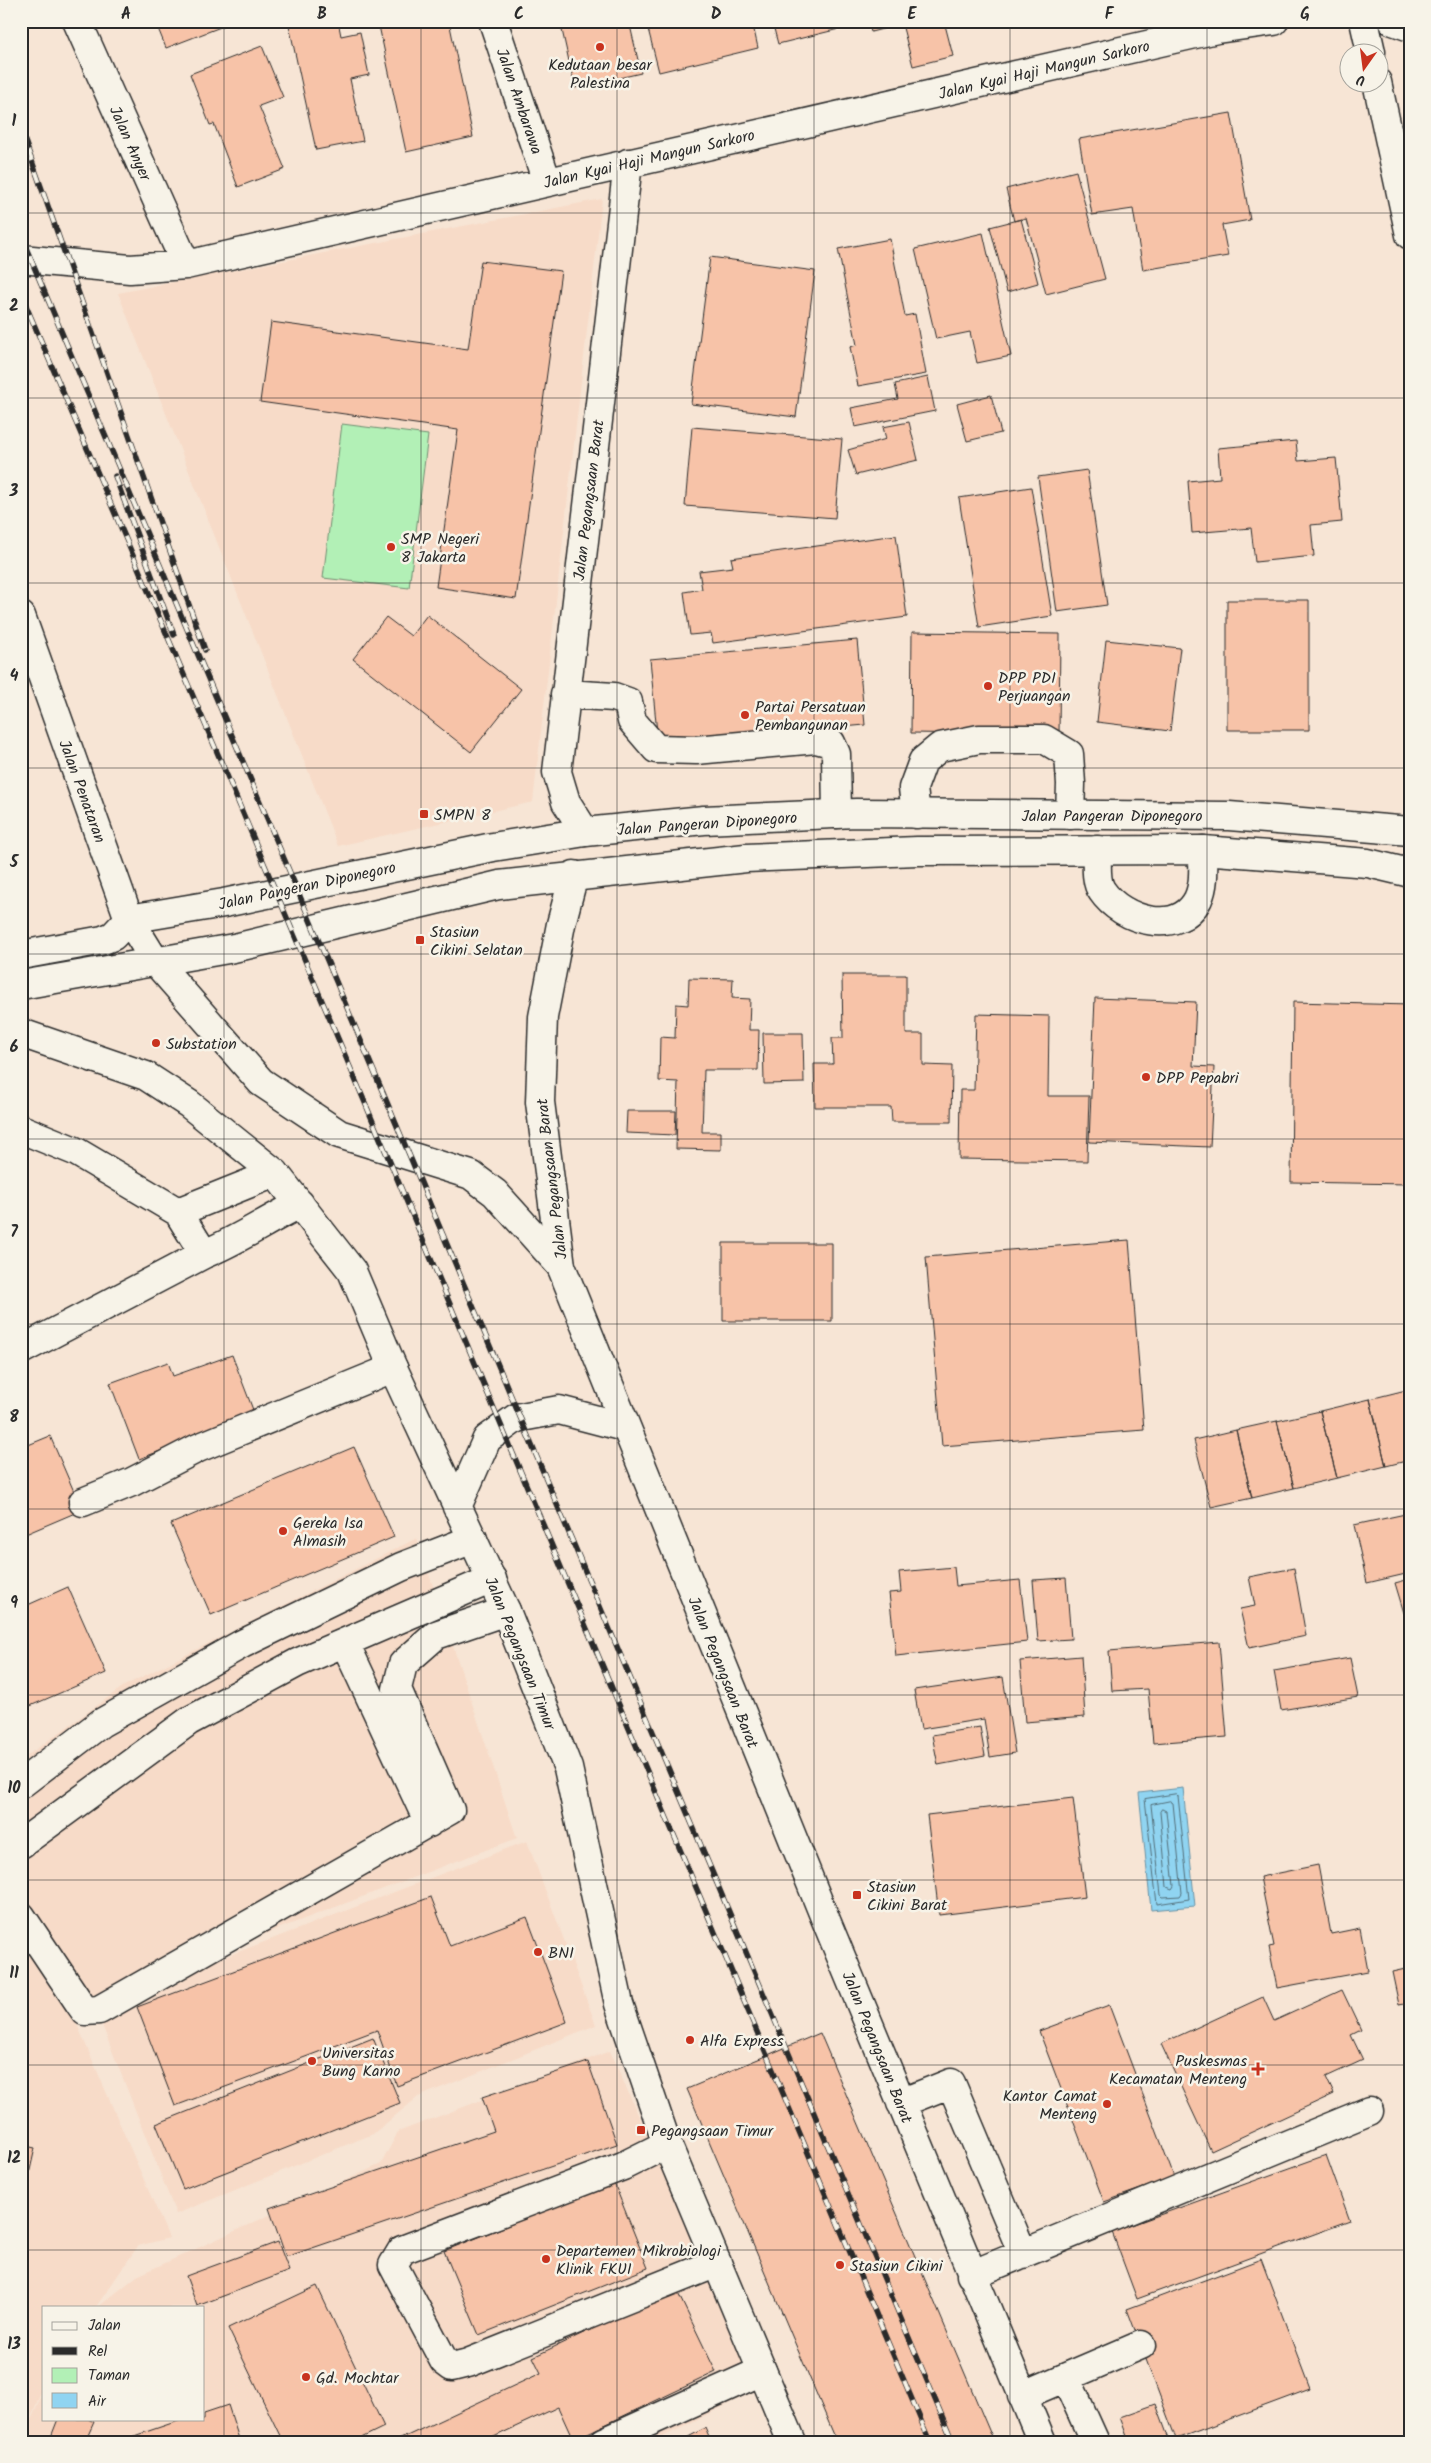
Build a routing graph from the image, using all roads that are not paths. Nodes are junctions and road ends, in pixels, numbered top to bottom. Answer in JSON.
{"nodes":[{"id":1,"x":77,"y":21,"type":"edge"},
{"id":2,"x":493,"y":21,"type":"edge"},
{"id":3,"x":1274,"y":21,"type":"edge"},
{"id":4,"x":1364,"y":21,"type":"edge"},
{"id":5,"x":1393,"y":21,"type":"edge"},
{"id":6,"x":1216,"y":25,"type":"edge"},
{"id":7,"x":1410,"y":27,"type":"edge"},
{"id":8,"x":1369,"y":42,"type":"edge"},
{"id":9,"x":1379,"y":92,"type":"edge"},
{"id":10,"x":628,"y":163,"type":"junction"},
{"id":11,"x":547,"y":182,"type":"junction"},
{"id":12,"x":1410,"y":235,"type":"edge"},
{"id":13,"x":21,"y":259,"type":"edge"},
{"id":14,"x":186,"y":265,"type":"junction"},
{"id":15,"x":21,"y":616,"type":"edge"},
{"id":16,"x":565,"y":694,"type":"junction"},
{"id":17,"x":837,"y":814,"type":"junction"},
{"id":18,"x":916,"y":814,"type":"junction"},
{"id":19,"x":1070,"y":815,"type":"junction"},
{"id":20,"x":1410,"y":831,"type":"edge"},
{"id":21,"x":585,"y":832,"type":"junction"},
{"id":22,"x":1097,"y":850,"type":"junction"},
{"id":23,"x":1204,"y":850,"type":"junction"},
{"id":24,"x":918,"y":851,"type":"junction"},
{"id":25,"x":1410,"y":873,"type":"edge"},
{"id":26,"x":574,"y":876,"type":"junction"},
{"id":27,"x":129,"y":920,"type":"junction"},
{"id":28,"x":21,"y":955,"type":"edge"},
{"id":29,"x":155,"y":961,"type":"junction"},
{"id":30,"x":21,"y":985,"type":"edge"},
{"id":31,"x":21,"y":1034,"type":"edge"},
{"id":32,"x":21,"y":1129,"type":"edge"},
{"id":33,"x":275,"y":1173,"type":"junction"},
{"id":34,"x":300,"y":1204,"type":"junction"},
{"id":35,"x":178,"y":1212,"type":"junction"},
{"id":36,"x":204,"y":1254,"type":"junction"},
{"id":37,"x":561,"y":1266,"type":"junction"},
{"id":38,"x":21,"y":1350,"type":"edge"},
{"id":39,"x":393,"y":1368,"type":"junction"},
{"id":40,"x":624,"y":1427,"type":"junction"},
{"id":41,"x":83,"y":1502,"type":"dead end"},
{"id":42,"x":457,"y":1507,"type":"junction"},
{"id":43,"x":473,"y":1539,"type":"junction"},
{"id":44,"x":492,"y":1579,"type":"junction"},
{"id":45,"x":506,"y":1611,"type":"junction"},
{"id":46,"x":345,"y":1642,"type":"junction"},
{"id":47,"x":21,"y":1784,"type":"edge"},
{"id":48,"x":429,"y":1823,"type":"junction"},
{"id":49,"x":21,"y":1844,"type":"edge"},
{"id":50,"x":21,"y":1916,"type":"edge"},
{"id":51,"x":901,"y":2103,"type":"junction"},
{"id":52,"x":1369,"y":2111,"type":"dead end"},
{"id":53,"x":667,"y":2144,"type":"junction"},
{"id":54,"x":1023,"y":2254,"type":"junction"},
{"id":55,"x":717,"y":2263,"type":"junction"},
{"id":56,"x":971,"y":2275,"type":"junction"},
{"id":57,"x":1141,"y":2344,"type":"dead end"},
{"id":58,"x":762,"y":2371,"type":"junction"},
{"id":59,"x":1066,"y":2378,"type":"junction"},
{"id":60,"x":1022,"y":2396,"type":"junction"},
{"id":61,"x":604,"y":2442,"type":"edge"},
{"id":62,"x":792,"y":2442,"type":"edge"},
{"id":63,"x":1042,"y":2442,"type":"edge"},
{"id":64,"x":1095,"y":2442,"type":"edge"}],
"edges":[{"from":1,"to":14,"type":"main road","name":"Jalan Anyer"},
{"from":2,"to":11,"type":"main road","name":"Jalan Ambarawa"},
{"from":3,"to":6,"type":"main road","name":"Jalan Kyai Haji Mangun Sarkoro"},
{"from":4,"to":8,"type":"main road"},
{"from":5,"to":7,"type":"main road"},
{"from":6,"to":10,"type":"main road","name":"Jalan Kyai Haji Mangun Sarkoro"},
{"from":9,"to":12,"type":"main road"},
{"from":10,"to":11,"type":"main road","name":"Jalan Kyai Haji Mangun Sarkoro"},
{"from":10,"to":16,"type":"main road","name":"Jalan Pegangsaan Barat"},
{"from":11,"to":14,"type":"main road","name":"Jalan Kyai Haji Mangun Sarkoro"},
{"from":13,"to":14,"type":"main road","name":"Jalan Kyai Haji Mangun Sarkoro"},
{"from":15,"to":27,"type":"main road","name":"Jalan Penataran"},
{"from":16,"to":17,"type":"main road"},
{"from":16,"to":21,"type":"main road","name":"Jalan Pegangsaan Barat"},
{"from":17,"to":18,"type":"main road","name":"Jalan Pangeran Diponegoro"},
{"from":17,"to":21,"type":"main road","name":"Jalan Pangeran Diponegoro"},
{"from":18,"to":19,"type":"main road","name":"Jalan Pangeran Diponegoro"},
{"from":18,"to":19,"type":"main road"},
{"from":18,"to":24,"type":"main road"},
{"from":19,"to":20,"type":"main road","name":"Jalan Pangeran Diponegoro"},
{"from":21,"to":27,"type":"main road","name":"Jalan Pangeran Diponegoro"},
{"from":22,"to":23,"type":"main road"},
{"from":22,"to":23,"type":"main road"},
{"from":22,"to":24,"type":"main road"},
{"from":23,"to":25,"type":"main road"},
{"from":24,"to":26,"type":"main road"},
{"from":26,"to":29,"type":"main road"},
{"from":26,"to":37,"type":"main road","name":"Jalan Pegangsaan Barat"},
{"from":27,"to":28,"type":"main road"},
{"from":27,"to":29,"type":"main road","name":"Jalan Penataran"},
{"from":29,"to":30,"type":"main road"},
{"from":29,"to":37,"type":"main road","name":"Jalan Penataran"},
{"from":31,"to":33,"type":"main road","name":"Jalan Pegangsaan Timur"},
{"from":32,"to":35,"type":"main road"},
{"from":33,"to":34,"type":"main road","name":"Jalan Pegangsaan Timur"},
{"from":33,"to":35,"type":"main road"},
{"from":34,"to":36,"type":"main road"},
{"from":34,"to":39,"type":"main road","name":"Jalan Pegangsaan Timur"},
{"from":35,"to":36,"type":"main road"},
{"from":36,"to":38,"type":"main road"},
{"from":37,"to":40,"type":"main road","name":"Jalan Pegangsaan Barat"},
{"from":39,"to":41,"type":"main road"},
{"from":39,"to":42,"type":"main road","name":"Jalan Pegangsaan Timur"},
{"from":40,"to":42,"type":"main road"},
{"from":40,"to":51,"type":"main road","name":"Jalan Pegangsaan Barat"},
{"from":42,"to":43,"type":"main road","name":"Jalan Pegangsaan Timur"},
{"from":43,"to":44,"type":"main road","name":"Jalan Pegangsaan Timur"},
{"from":43,"to":47,"type":"main road"},
{"from":44,"to":45,"type":"main road","name":"Jalan Pegangsaan Timur"},
{"from":44,"to":46,"type":"main road"},
{"from":45,"to":48,"type":"main road"},
{"from":45,"to":53,"type":"main road","name":"Jalan Pegangsaan Timur"},
{"from":46,"to":48,"type":"main road"},
{"from":46,"to":49,"type":"main road"},
{"from":48,"to":50,"type":"main road"},
{"from":51,"to":54,"type":"main road"},
{"from":51,"to":56,"type":"main road","name":"Jalan Pegangsaan Barat"},
{"from":52,"to":54,"type":"main road"},
{"from":53,"to":55,"type":"main road","name":"Jalan Pegangsaan Timur"},
{"from":53,"to":55,"type":"main road"},
{"from":54,"to":56,"type":"main road"},
{"from":55,"to":58,"type":"main road","name":"Jalan Pegangsaan Timur"},
{"from":56,"to":60,"type":"main road","name":"Jalan Pegangsaan Barat"},
{"from":57,"to":59,"type":"main road"},
{"from":58,"to":61,"type":"main road"},
{"from":58,"to":62,"type":"main road","name":"Jalan Pegangsaan Timur"},
{"from":59,"to":60,"type":"main road"},
{"from":59,"to":64,"type":"main road"},
{"from":60,"to":63,"type":"main road","name":"Jalan Pegangsaan Barat"}]}
